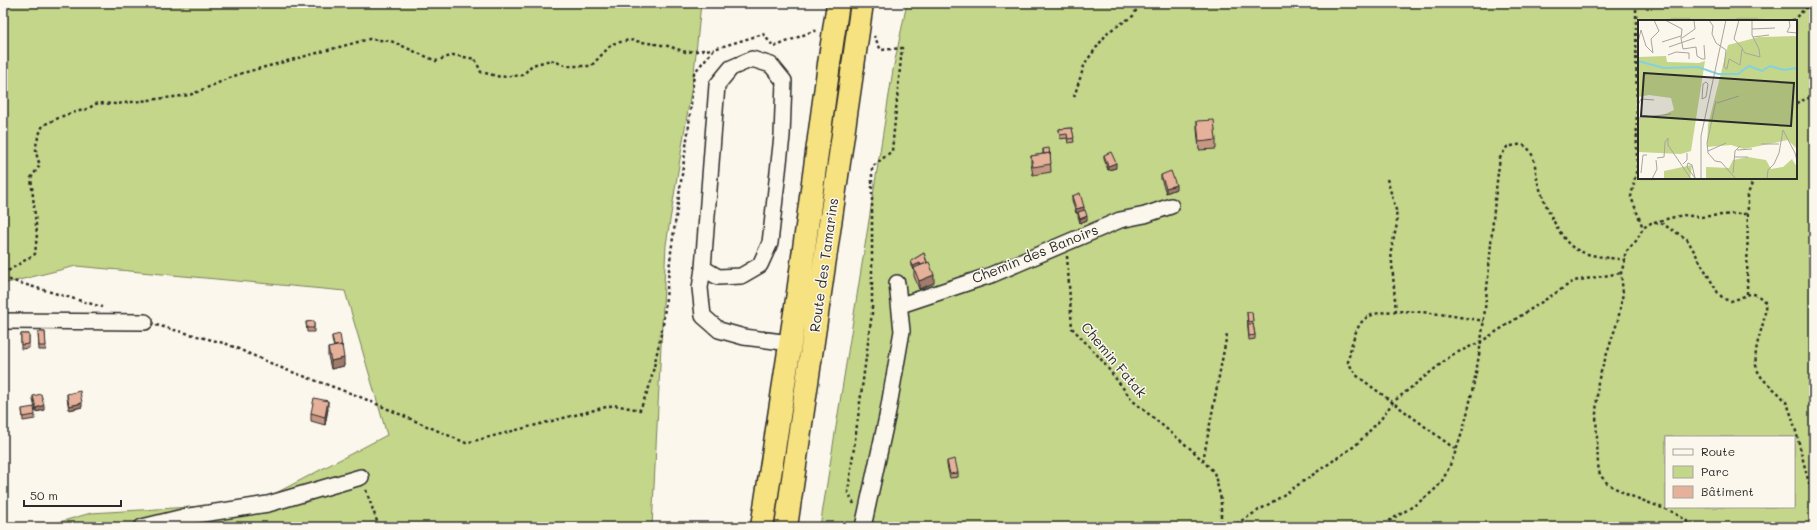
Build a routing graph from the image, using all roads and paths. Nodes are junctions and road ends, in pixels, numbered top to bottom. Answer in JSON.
{"nodes":[{"id":1,"x":838,"y":3,"type":"edge"},
{"id":2,"x":862,"y":3,"type":"edge"},
{"id":3,"x":1140,"y":3,"type":"edge"},
{"id":4,"x":1636,"y":3,"type":"edge"},
{"id":5,"x":1811,"y":3,"type":"edge"},
{"id":6,"x":1793,"y":20,"type":"edge"},
{"id":7,"x":821,"y":32,"type":"dead end"},
{"id":8,"x":867,"y":35,"type":"dead end"},
{"id":9,"x":714,"y":49,"type":"junction"},
{"id":10,"x":1814,"y":96,"type":"edge"},
{"id":11,"x":1074,"y":97,"type":"dead end"},
{"id":12,"x":1797,"y":103,"type":"edge"},
{"id":13,"x":1387,"y":179,"type":"dead end"},
{"id":14,"x":1754,"y":179,"type":"edge"},
{"id":15,"x":1171,"y":206,"type":"dead end"},
{"id":16,"x":1748,"y":214,"type":"junction"},
{"id":17,"x":1651,"y":223,"type":"junction"},
{"id":18,"x":1643,"y":228,"type":"junction"},
{"id":19,"x":1065,"y":242,"type":"junction"},
{"id":20,"x":1625,"y":260,"type":"junction"},
{"id":21,"x":703,"y":268,"type":"junction"},
{"id":22,"x":3,"y":274,"type":"edge"},
{"id":23,"x":1621,"y":274,"type":"junction"},
{"id":24,"x":3,"y":278,"type":"edge"},
{"id":25,"x":897,"y":283,"type":"dead end"},
{"id":26,"x":1747,"y":294,"type":"junction"},
{"id":27,"x":900,"y":305,"type":"junction"},
{"id":28,"x":109,"y":309,"type":"dead end"},
{"id":29,"x":1396,"y":312,"type":"junction"},
{"id":30,"x":3,"y":321,"type":"edge"},
{"id":31,"x":1484,"y":321,"type":"junction"},
{"id":32,"x":145,"y":322,"type":"joint"},
{"id":33,"x":1227,"y":334,"type":"dead end"},
{"id":34,"x":1482,"y":341,"type":"junction"},
{"id":35,"x":790,"y":343,"type":"junction"},
{"id":36,"x":1393,"y":402,"type":"junction"},
{"id":37,"x":1456,"y":449,"type":"junction"},
{"id":38,"x":1203,"y":462,"type":"junction"},
{"id":39,"x":361,"y":477,"type":"joint"},
{"id":40,"x":1814,"y":498,"type":"edge"},
{"id":41,"x":864,"y":526,"type":"edge"},
{"id":42,"x":142,"y":527,"type":"edge"},
{"id":43,"x":379,"y":527,"type":"edge"},
{"id":44,"x":762,"y":527,"type":"edge"},
{"id":45,"x":786,"y":527,"type":"edge"},
{"id":46,"x":1221,"y":527,"type":"edge"},
{"id":47,"x":1231,"y":527,"type":"edge"},
{"id":48,"x":1389,"y":527,"type":"edge"},
{"id":49,"x":1692,"y":527,"type":"edge"}],
"edges":[{"from":1,"to":35,"type":"highway","name":"Route des Tamarins","bridge":true},
{"from":2,"to":45,"type":"highway","name":"Route des Tamarins","bridge":true},
{"from":3,"to":11,"type":"path"},
{"from":4,"to":18,"type":"path"},
{"from":5,"to":6,"type":"path"},
{"from":7,"to":9,"type":"path"},
{"from":8,"to":41,"type":"path"},
{"from":9,"to":22,"type":"path"},
{"from":9,"to":32,"type":"path"},
{"from":10,"to":12,"type":"path"},
{"from":13,"to":29,"type":"path"},
{"from":14,"to":16,"type":"path"},
{"from":15,"to":19,"type":"street","name":"Chemin des Banoirs"},
{"from":16,"to":17,"type":"path"},
{"from":16,"to":26,"type":"path"},
{"from":17,"to":18,"type":"path"},
{"from":17,"to":26,"type":"path"},
{"from":18,"to":20,"type":"path"},
{"from":19,"to":27,"type":"street","name":"Chemin des Banoirs"},
{"from":19,"to":38,"type":"path","name":"Chemin Fatak"},
{"from":20,"to":23,"type":"path"},
{"from":20,"to":31,"type":"path"},
{"from":21,"to":21,"type":"street"},
{"from":21,"to":35,"type":"street"},
{"from":23,"to":34,"type":"path"},
{"from":23,"to":49,"type":"path"},
{"from":24,"to":28,"type":"path"},
{"from":25,"to":27,"type":"street"},
{"from":26,"to":40,"type":"path"},
{"from":27,"to":41,"type":"street"},
{"from":29,"to":31,"type":"path"},
{"from":29,"to":36,"type":"path"},
{"from":30,"to":32,"type":"street"},
{"from":31,"to":34,"type":"path"},
{"from":33,"to":38,"type":"path"},
{"from":34,"to":36,"type":"path"},
{"from":34,"to":37,"type":"path"},
{"from":35,"to":44,"type":"highway","name":"Route des Tamarins"},
{"from":36,"to":37,"type":"path"},
{"from":36,"to":47,"type":"path"},
{"from":37,"to":48,"type":"path"},
{"from":38,"to":46,"type":"path","name":"Chemin Fatak"},
{"from":39,"to":42,"type":"street"},
{"from":39,"to":43,"type":"path"}]}
